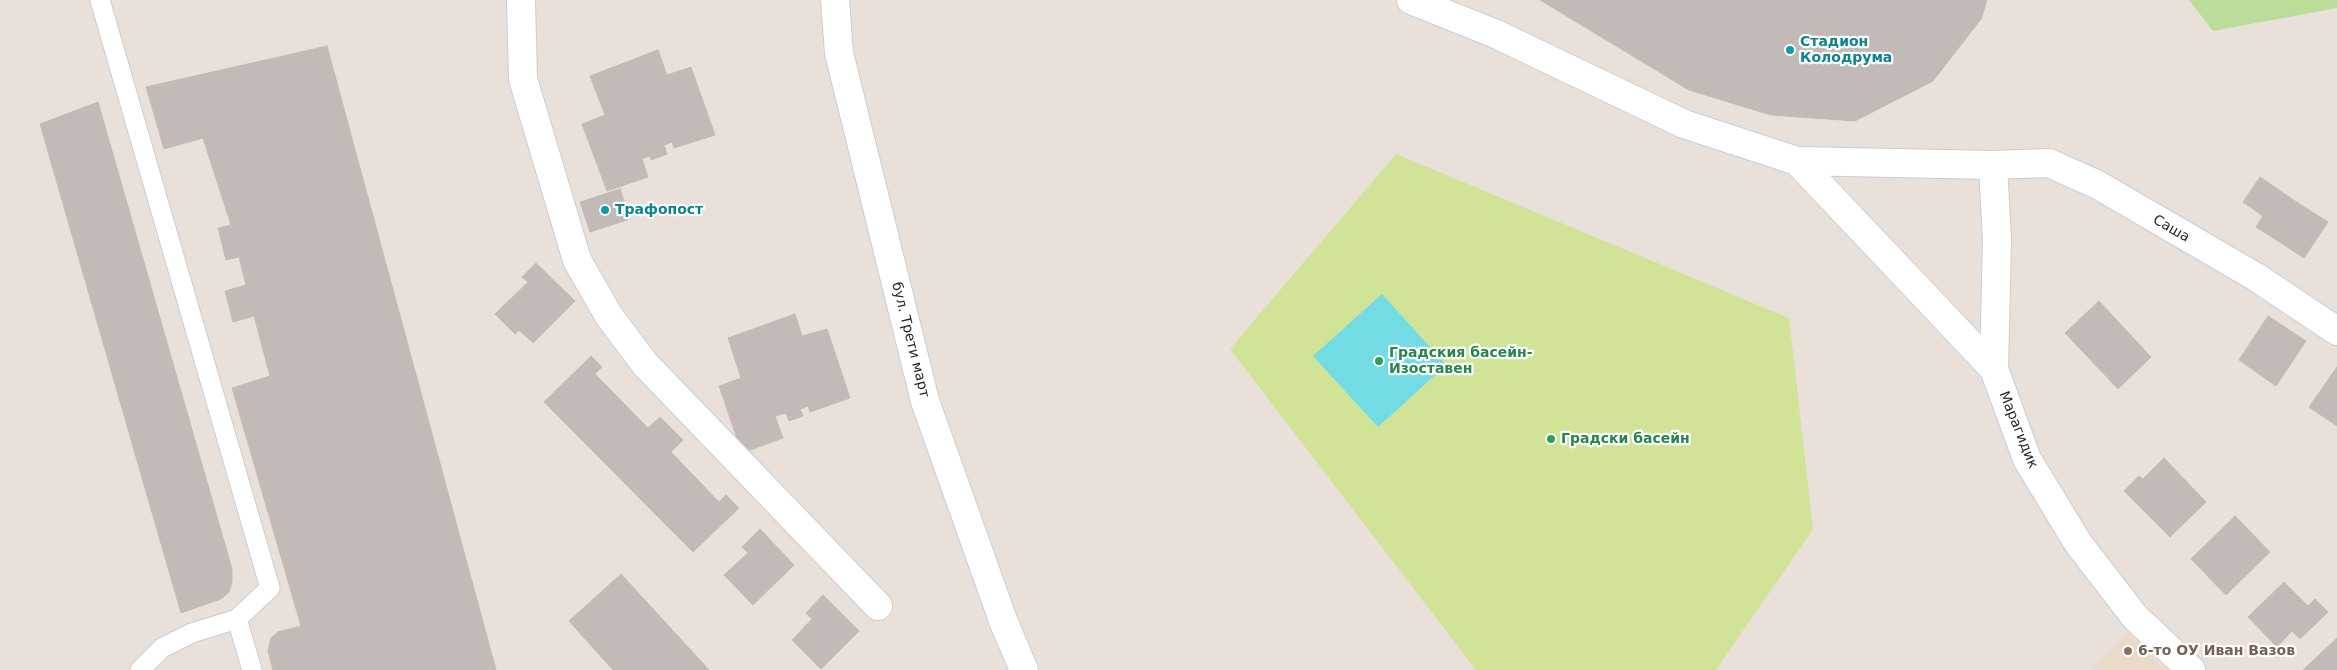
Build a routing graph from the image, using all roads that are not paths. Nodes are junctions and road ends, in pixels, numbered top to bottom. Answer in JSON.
{"nodes":[{"id":1,"x":100,"y":0,"type":"edge"},
{"id":2,"x":521,"y":0,"type":"edge"},
{"id":3,"x":836,"y":0,"type":"edge"},
{"id":4,"x":1411,"y":0,"type":"edge"},
{"id":5,"x":1798,"y":161,"type":"junction"},
{"id":6,"x":1993,"y":165,"type":"junction"},
{"id":7,"x":2337,"y":331,"type":"edge"},
{"id":8,"x":1994,"y":369,"type":"junction"},
{"id":9,"x":878,"y":606,"type":"dead end"},
{"id":10,"x":236,"y":619,"type":"junction"},
{"id":11,"x":140,"y":670,"type":"edge"},
{"id":12,"x":252,"y":670,"type":"edge"},
{"id":13,"x":1024,"y":670,"type":"edge"},
{"id":14,"x":2191,"y":670,"type":"edge"}],
"edges":[{"from":1,"to":10,"type":"lane"},
{"from":2,"to":9,"type":"street"},
{"from":3,"to":13,"type":"street","name":"бул. Трети март"},
{"from":4,"to":5,"type":"street"},
{"from":5,"to":6,"type":"street","name":"Саша"},
{"from":5,"to":8,"type":"street"},
{"from":6,"to":7,"type":"street","name":"Саша"},
{"from":6,"to":8,"type":"street","name":"Марагидик"},
{"from":8,"to":14,"type":"street","name":"Марагидик"},
{"from":10,"to":11,"type":"lane"},
{"from":10,"to":12,"type":"lane"}]}
